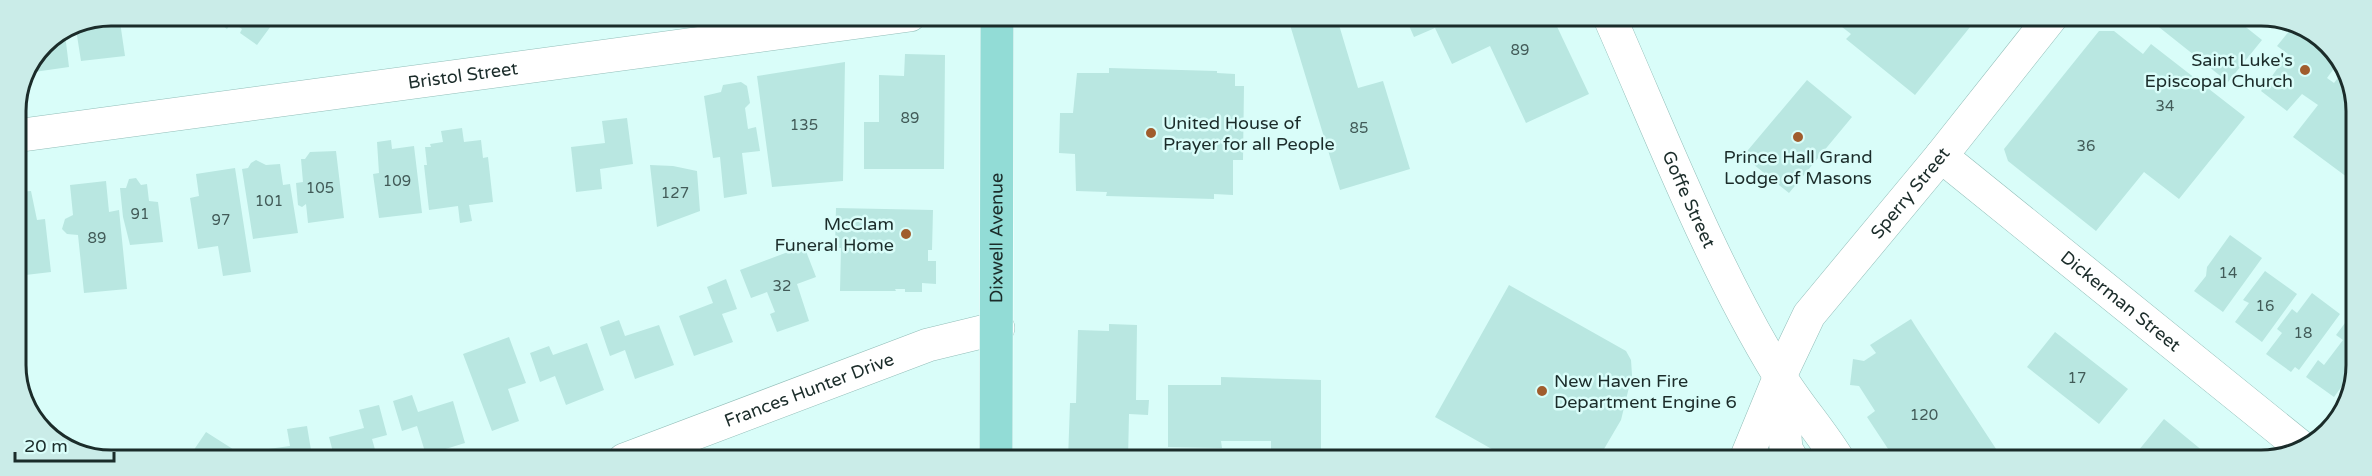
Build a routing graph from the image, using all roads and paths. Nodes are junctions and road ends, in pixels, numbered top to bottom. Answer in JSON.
{"nodes":[{"id":1,"x":836,"y":25,"type":"edge"},
{"id":2,"x":997,"y":25,"type":"edge"},
{"id":3,"x":1613,"y":25,"type":"edge"},
{"id":4,"x":2045,"y":25,"type":"edge"},
{"id":5,"x":26,"y":135,"type":"edge"},
{"id":6,"x":1941,"y":156,"type":"junction"},
{"id":7,"x":998,"y":328,"type":"junction"},
{"id":8,"x":1780,"y":376,"type":"junction"},
{"id":9,"x":2296,"y":443,"type":"edge"},
{"id":10,"x":650,"y":450,"type":"edge"},
{"id":11,"x":996,"y":450,"type":"edge"},
{"id":12,"x":1749,"y":450,"type":"edge"},
{"id":13,"x":1787,"y":450,"type":"edge"},
{"id":14,"x":1832,"y":450,"type":"edge"}],
"edges":[{"from":1,"to":5,"type":"street","name":"Bristol Street"},
{"from":2,"to":7,"type":"main road","name":"Dixwell Avenue"},
{"from":3,"to":8,"type":"street","name":"Goffe Street"},
{"from":4,"to":6,"type":"street","name":"Sperry Street"},
{"from":6,"to":8,"type":"street","name":"Sperry Street"},
{"from":6,"to":9,"type":"street","name":"Dickerman Street"},
{"from":7,"to":10,"type":"street","name":"Frances Hunter Drive"},
{"from":7,"to":11,"type":"main road","name":"Dixwell Avenue"},
{"from":8,"to":12,"type":"street","name":"Sperry Street"},
{"from":8,"to":13,"type":"street","name":"Goffe Street"},
{"from":8,"to":14,"type":"street","name":"Goffe Street"}]}
